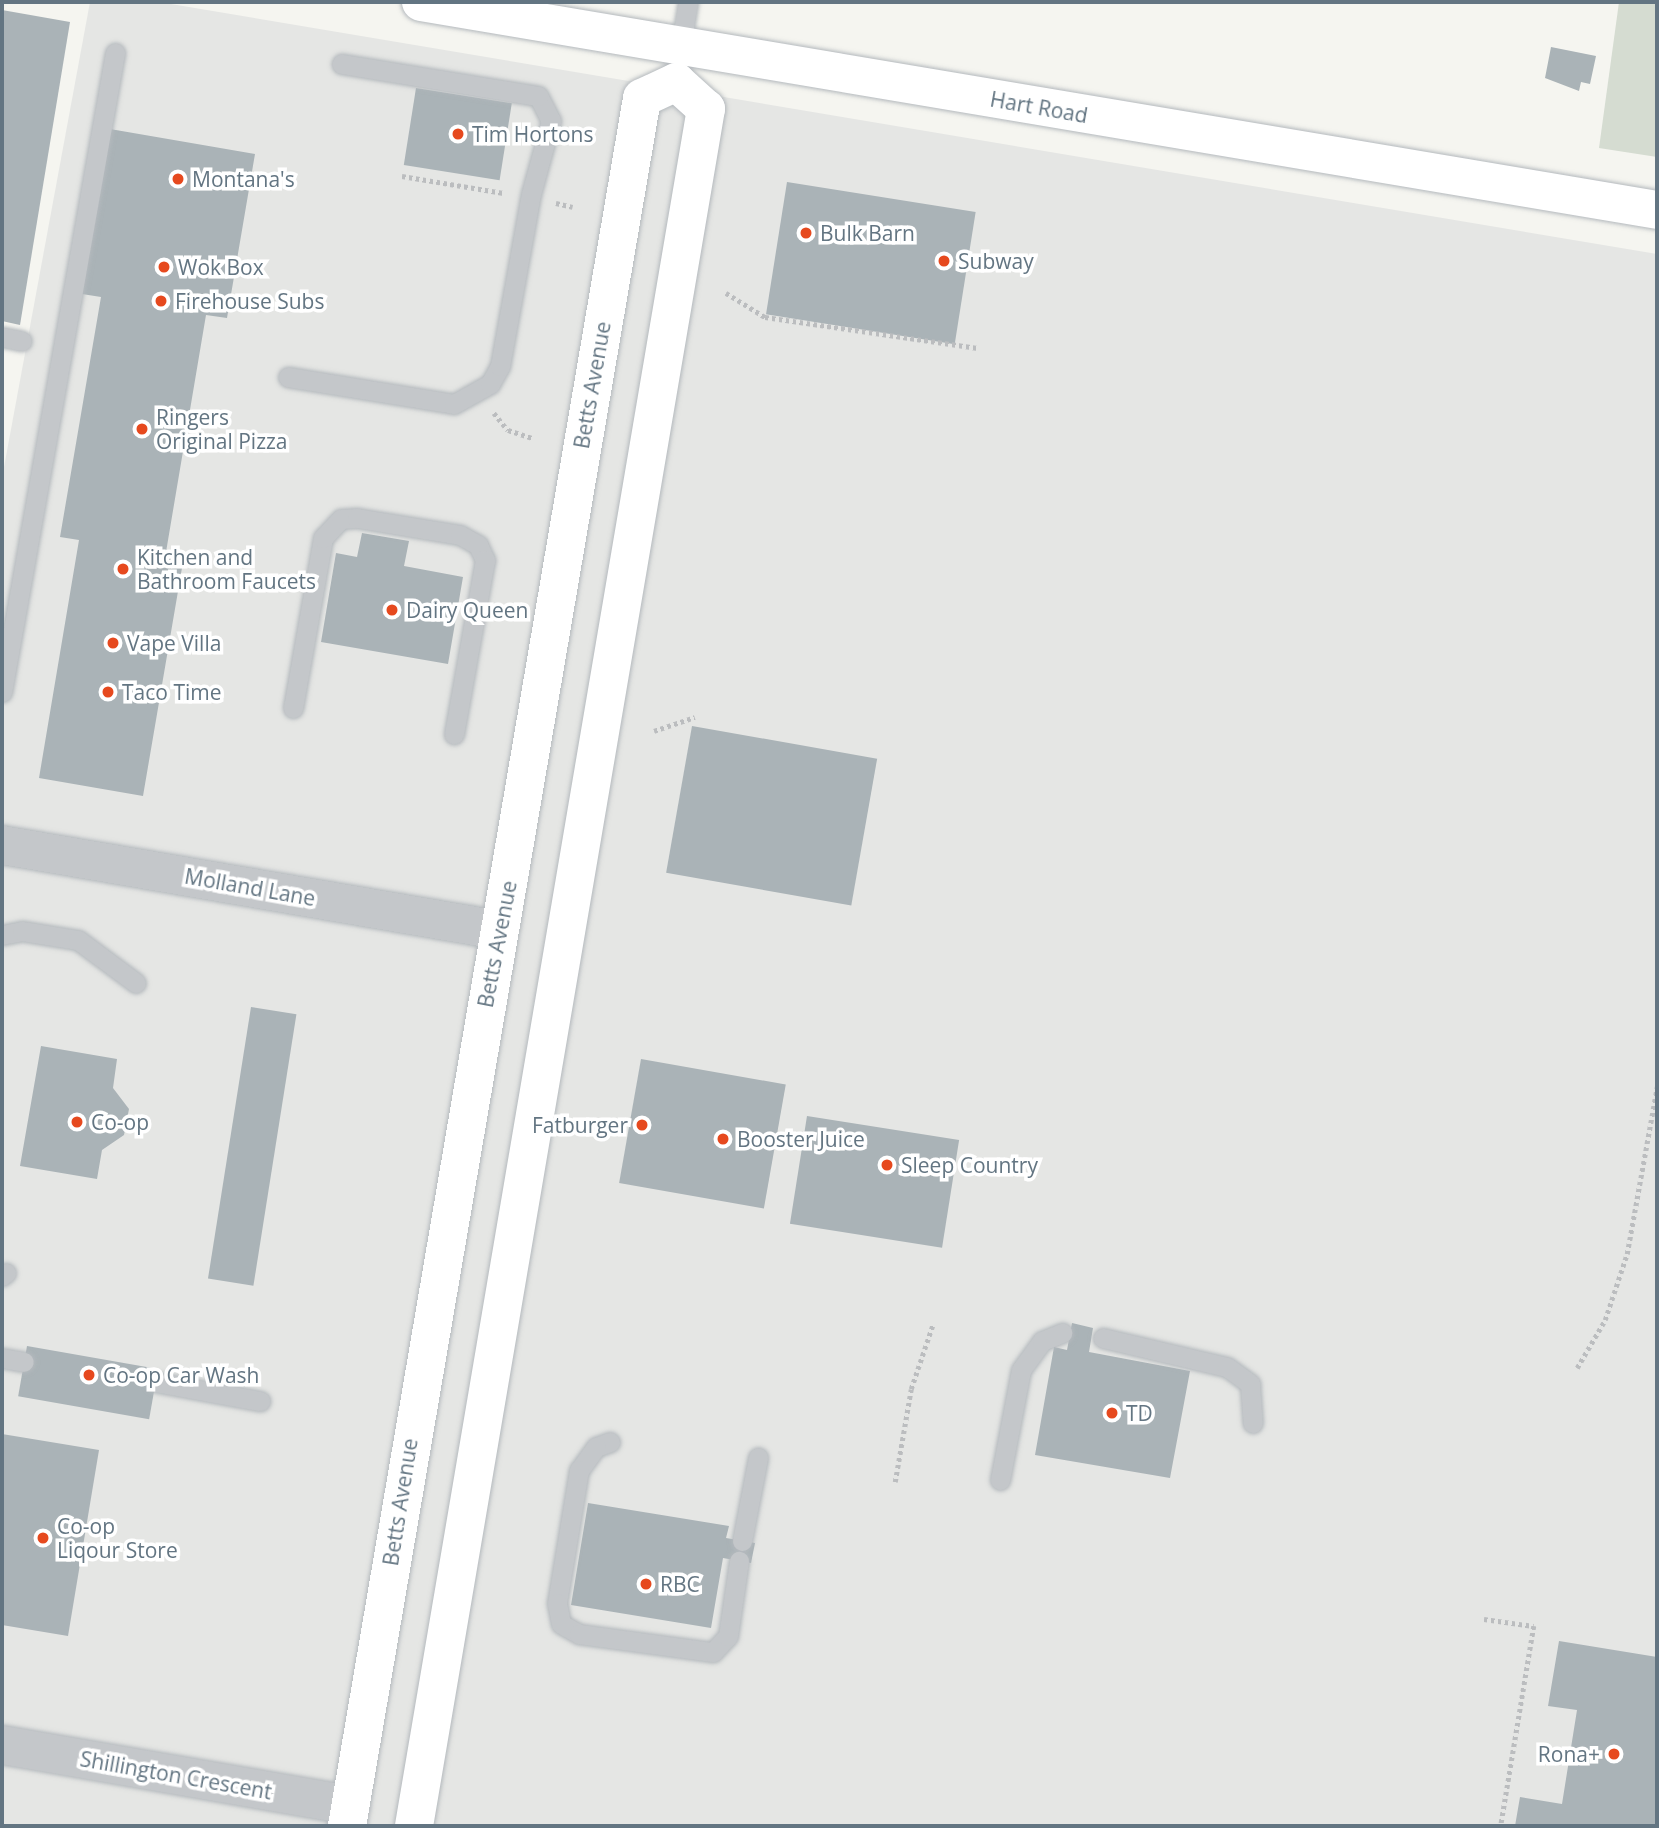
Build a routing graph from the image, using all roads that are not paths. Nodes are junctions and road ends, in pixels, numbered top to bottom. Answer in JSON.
{"nodes":[{"id":1,"x":421,"y":2,"type":"edge"},
{"id":2,"x":688,"y":2,"type":"edge"},
{"id":3,"x":681,"y":45,"type":"junction"},
{"id":4,"x":115,"y":53,"type":"dead end"},
{"id":5,"x":342,"y":64,"type":"dead end"},
{"id":6,"x":676,"y":82,"type":"junction"},
{"id":7,"x":1657,"y":210,"type":"edge"},
{"id":8,"x":2,"y":337,"type":"edge"},
{"id":9,"x":22,"y":341,"type":"dead end"},
{"id":10,"x":288,"y":377,"type":"dead end"},
{"id":11,"x":2,"y":692,"type":"edge"},
{"id":12,"x":293,"y":708,"type":"dead end"},
{"id":13,"x":454,"y":734,"type":"dead end"},
{"id":14,"x":2,"y":845,"type":"edge"},
{"id":15,"x":498,"y":930,"type":"junction"},
{"id":16,"x":2,"y":935,"type":"edge"},
{"id":17,"x":136,"y":983,"type":"dead end"},
{"id":18,"x":1062,"y":1333,"type":"dead end"},
{"id":19,"x":1103,"y":1338,"type":"dead end"},
{"id":20,"x":2,"y":1358,"type":"edge"},
{"id":21,"x":24,"y":1362,"type":"dead end"},
{"id":22,"x":156,"y":1382,"type":"dead end"},
{"id":23,"x":260,"y":1401,"type":"dead end"},
{"id":24,"x":1253,"y":1423,"type":"dead end"},
{"id":25,"x":610,"y":1442,"type":"dead end"},
{"id":26,"x":758,"y":1458,"type":"dead end"},
{"id":27,"x":1000,"y":1480,"type":"dead end"},
{"id":28,"x":2,"y":1745,"type":"edge"},
{"id":29,"x":349,"y":1815,"type":"edge"},
{"id":30,"x":414,"y":1826,"type":"edge"}],
"edges":[{"from":1,"to":3,"type":"main road","name":"Hart Road"},
{"from":2,"to":3,"type":"lane"},
{"from":3,"to":6,"type":"main road"},
{"from":3,"to":7,"type":"main road","name":"Hart Road"},
{"from":4,"to":11,"type":"lane"},
{"from":5,"to":10,"type":"lane"},
{"from":6,"to":15,"type":"main road","name":"Betts Avenue"},
{"from":6,"to":30,"type":"main road"},
{"from":8,"to":9,"type":"lane"},
{"from":12,"to":13,"type":"lane"},
{"from":14,"to":15,"type":"street","name":"Molland Lane"},
{"from":15,"to":29,"type":"main road","name":"Betts Avenue"},
{"from":16,"to":17,"type":"lane"},
{"from":18,"to":27,"type":"lane"},
{"from":19,"to":24,"type":"lane"},
{"from":20,"to":21,"type":"lane"},
{"from":22,"to":23,"type":"lane"},
{"from":25,"to":26,"type":"lane"},
{"from":28,"to":29,"type":"street","name":"Shillington Crescent"}]}
